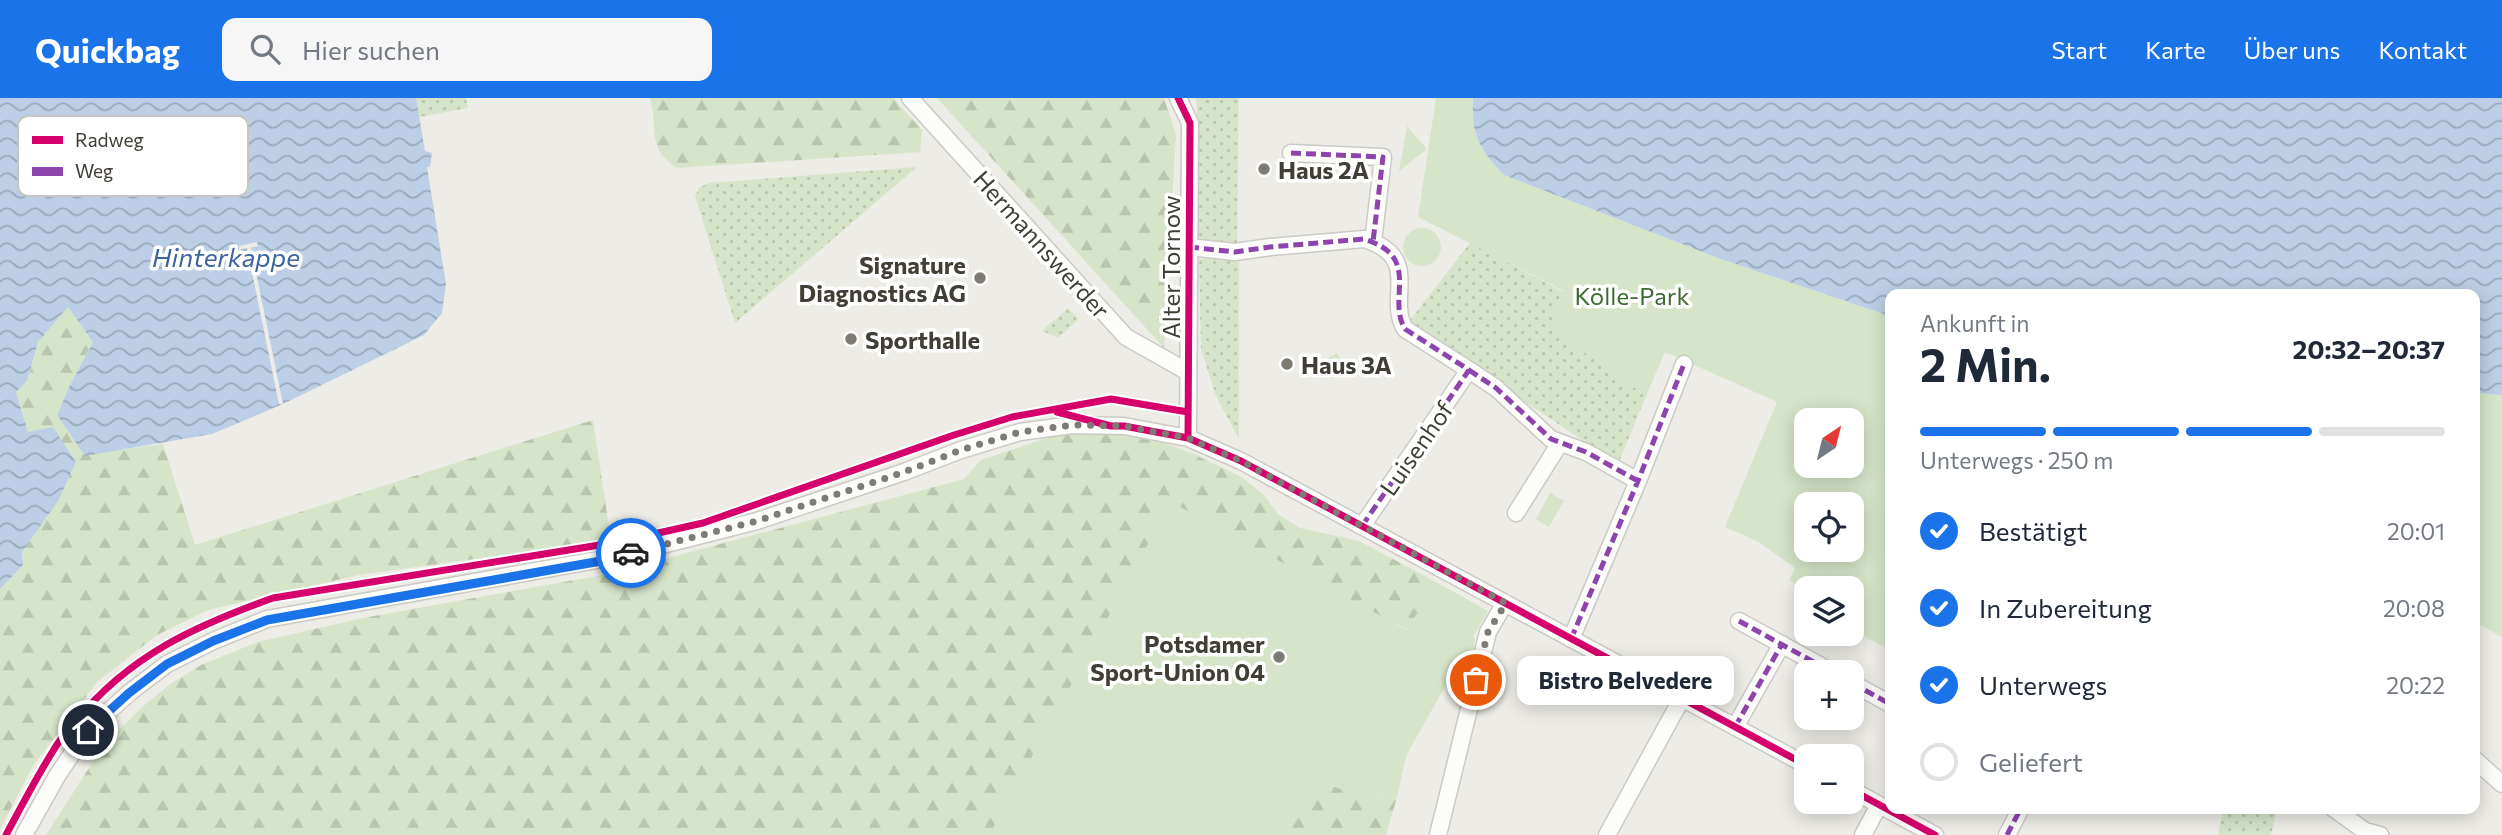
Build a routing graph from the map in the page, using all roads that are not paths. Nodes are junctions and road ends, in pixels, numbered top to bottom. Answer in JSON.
{"nodes":[{"id":1,"x":910,"y":98,"type":"edge"},
{"id":2,"x":1178,"y":98,"type":"edge"},
{"id":3,"x":1291,"y":153,"type":"dead end"},
{"id":4,"x":1373,"y":242,"type":"junction"},
{"id":5,"x":1189,"y":247,"type":"junction"},
{"id":6,"x":1684,"y":364,"type":"dead end"},
{"id":7,"x":1469,"y":370,"type":"junction"},
{"id":8,"x":1188,"y":372,"type":"junction"},
{"id":9,"x":1188,"y":438,"type":"junction"},
{"id":10,"x":1560,"y":443,"type":"junction"},
{"id":11,"x":1638,"y":481,"type":"junction"},
{"id":12,"x":1516,"y":513,"type":"dead end"},
{"id":13,"x":1362,"y":526,"type":"junction"},
{"id":14,"x":1506,"y":603,"type":"junction"},
{"id":15,"x":1739,"y":621,"type":"dead end"},
{"id":16,"x":1571,"y":639,"type":"junction"},
{"id":17,"x":1782,"y":644,"type":"junction"},
{"id":18,"x":1811,"y":660,"type":"edge"},
{"id":19,"x":1864,"y":689,"type":"edge"},
{"id":20,"x":1682,"y":698,"type":"junction"},
{"id":21,"x":1885,"y":701,"type":"edge"},
{"id":22,"x":1735,"y":727,"type":"junction"},
{"id":23,"x":1794,"y":759,"type":"edge"},
{"id":24,"x":2480,"y":764,"type":"edge"},
{"id":25,"x":2502,"y":784,"type":"edge"},
{"id":26,"x":1864,"y":797,"type":"edge"},
{"id":27,"x":1879,"y":805,"type":"junction"},
{"id":28,"x":1885,"y":808,"type":"edge"},
{"id":29,"x":1896,"y":814,"type":"edge"},
{"id":30,"x":2018,"y":814,"type":"edge"},
{"id":31,"x":2341,"y":814,"type":"edge"},
{"id":32,"x":24,"y":835,"type":"edge"},
{"id":33,"x":1438,"y":835,"type":"edge"},
{"id":34,"x":1607,"y":835,"type":"edge"},
{"id":35,"x":1863,"y":835,"type":"edge"},
{"id":36,"x":1935,"y":835,"type":"edge"},
{"id":37,"x":2007,"y":835,"type":"edge"},
{"id":38,"x":2380,"y":835,"type":"edge"}],
"edges":[{"from":1,"to":8,"type":"street","name":"Hermannswerder"},
{"from":2,"to":5,"type":"street","name":"Alter Tornow"},
{"from":3,"to":4,"type":"street"},
{"from":4,"to":5,"type":"street"},
{"from":4,"to":7,"type":"street"},
{"from":5,"to":8,"type":"street","name":"Alter Tornow"},
{"from":6,"to":11,"type":"street"},
{"from":7,"to":10,"type":"street"},
{"from":7,"to":13,"type":"street","name":"Luisenhof"},
{"from":8,"to":9,"type":"street","name":"Alter Tornow"},
{"from":9,"to":13,"type":"street"},
{"from":9,"to":32,"type":"street"},
{"from":10,"to":11,"type":"street"},
{"from":10,"to":12,"type":"street"},
{"from":11,"to":16,"type":"street"},
{"from":13,"to":14,"type":"street"},
{"from":14,"to":16,"type":"street"},
{"from":14,"to":33,"type":"street"},
{"from":15,"to":17,"type":"street"},
{"from":16,"to":20,"type":"street"},
{"from":17,"to":18,"type":"street"},
{"from":17,"to":22,"type":"street"},
{"from":19,"to":21,"type":"street"},
{"from":20,"to":22,"type":"street"},
{"from":20,"to":34,"type":"street"},
{"from":22,"to":23,"type":"street"},
{"from":24,"to":25,"type":"street"},
{"from":26,"to":27,"type":"street"},
{"from":27,"to":28,"type":"street"},
{"from":27,"to":35,"type":"street"},
{"from":29,"to":36,"type":"street"},
{"from":30,"to":37,"type":"street"},
{"from":31,"to":38,"type":"street"}]}
